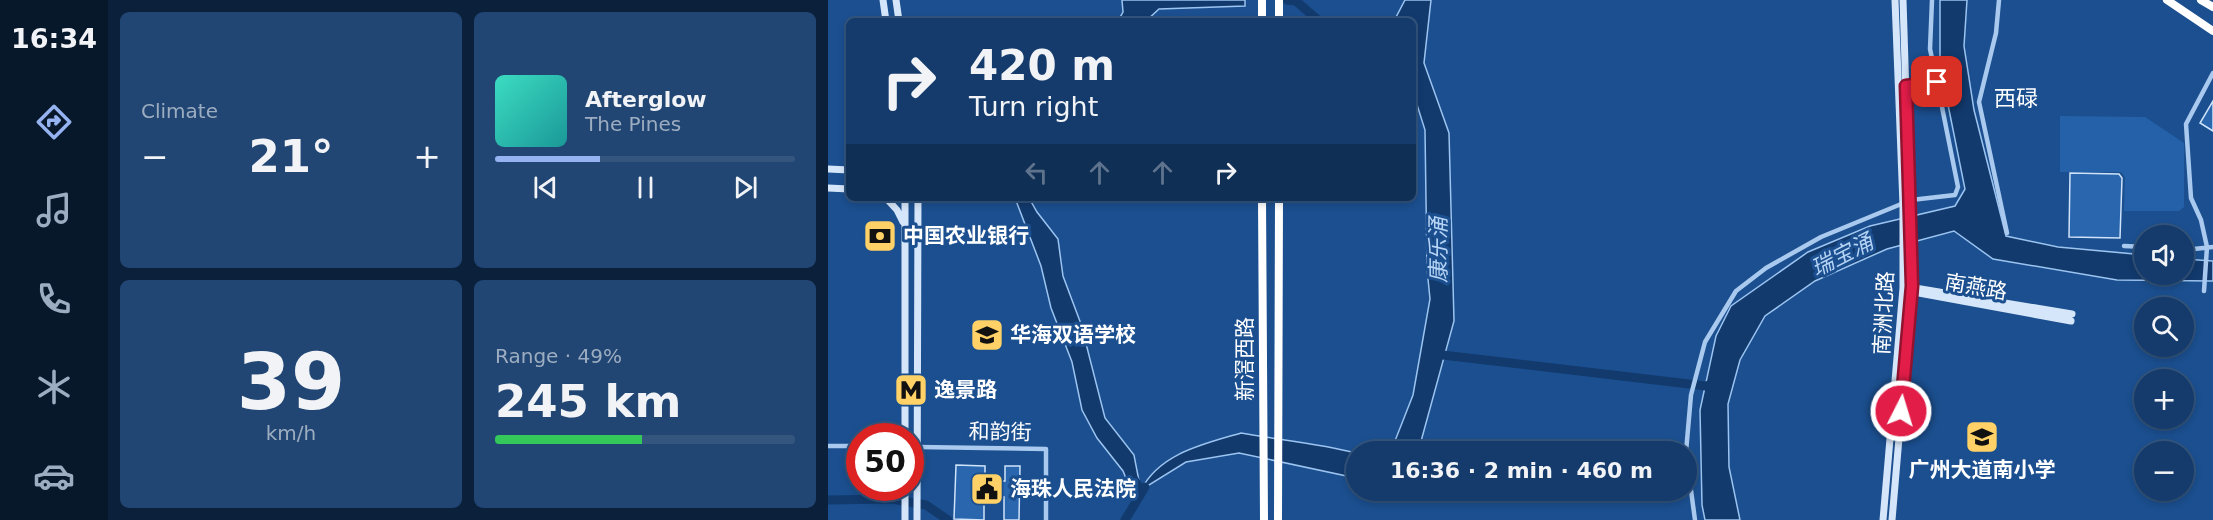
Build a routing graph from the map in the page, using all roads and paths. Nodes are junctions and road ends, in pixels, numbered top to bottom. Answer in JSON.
{"nodes":[{"id":1,"x":883,"y":0,"type":"edge"},
{"id":2,"x":896,"y":0,"type":"edge"},
{"id":3,"x":1262,"y":0,"type":"edge"},
{"id":4,"x":1280,"y":0,"type":"edge"},
{"id":5,"x":1895,"y":0,"type":"edge"},
{"id":6,"x":1903,"y":0,"type":"edge"},
{"id":7,"x":1932,"y":0,"type":"edge"},
{"id":8,"x":1999,"y":0,"type":"edge"},
{"id":9,"x":2167,"y":0,"type":"edge"},
{"id":10,"x":2201,"y":0,"type":"edge"},
{"id":11,"x":2213,"y":7,"type":"edge"},
{"id":12,"x":886,"y":18,"type":"edge"},
{"id":13,"x":899,"y":18,"type":"edge"},
{"id":14,"x":1262,"y":18,"type":"edge"},
{"id":15,"x":1280,"y":18,"type":"edge"},
{"id":16,"x":2213,"y":31,"type":"edge"},
{"id":17,"x":2213,"y":73,"type":"edge"},
{"id":18,"x":1937,"y":82,"type":"junction"},
{"id":19,"x":1906,"y":86,"type":"junction"},
{"id":20,"x":828,"y":169,"type":"edge"},
{"id":21,"x":846,"y":170,"type":"edge"},
{"id":22,"x":828,"y":188,"type":"edge"},
{"id":23,"x":846,"y":189,"type":"edge"},
{"id":24,"x":1911,"y":200,"type":"junction"},
{"id":25,"x":889,"y":201,"type":"edge"},
{"id":26,"x":905,"y":201,"type":"edge"},
{"id":27,"x":918,"y":201,"type":"edge"},
{"id":28,"x":1262,"y":201,"type":"edge"},
{"id":29,"x":1279,"y":201,"type":"edge"},
{"id":30,"x":1903,"y":209,"type":"junction"},
{"id":31,"x":906,"y":228,"type":"junction"},
{"id":32,"x":918,"y":229,"type":"junction"},
{"id":33,"x":2007,"y":233,"type":"dead end"},
{"id":34,"x":2124,"y":246,"type":"dead end"},
{"id":35,"x":2134,"y":247,"type":"edge"},
{"id":36,"x":2210,"y":247,"type":"edge"},
{"id":37,"x":2194,"y":249,"type":"edge"},
{"id":38,"x":1903,"y":288,"type":"junction"},
{"id":39,"x":1911,"y":289,"type":"junction"},
{"id":40,"x":2204,"y":291,"type":"dead end"},
{"id":41,"x":2071,"y":317,"type":"dead end"},
{"id":42,"x":905,"y":423,"type":"edge"},
{"id":43,"x":918,"y":423,"type":"edge"},
{"id":44,"x":1687,"y":441,"type":"edge"},
{"id":45,"x":828,"y":446,"type":"edge"},
{"id":46,"x":846,"y":446,"type":"edge"},
{"id":47,"x":924,"y":447,"type":"edge"},
{"id":48,"x":905,"y":501,"type":"edge"},
{"id":49,"x":917,"y":501,"type":"edge"},
{"id":50,"x":1692,"y":501,"type":"edge"},
{"id":51,"x":905,"y":520,"type":"edge"},
{"id":52,"x":917,"y":520,"type":"edge"},
{"id":53,"x":1046,"y":520,"type":"edge"},
{"id":54,"x":1264,"y":520,"type":"edge"},
{"id":55,"x":1278,"y":520,"type":"edge"},
{"id":56,"x":1695,"y":520,"type":"edge"},
{"id":57,"x":1883,"y":520,"type":"edge"},
{"id":58,"x":1892,"y":520,"type":"edge"}],
"edges":[{"from":1,"to":12,"type":"main road"},
{"from":2,"to":13,"type":"main road"},
{"from":3,"to":14,"type":"highway"},
{"from":4,"to":15,"type":"highway"},
{"from":5,"to":30,"type":"main road","name":"南洲北路"},
{"from":6,"to":19,"type":"main road","name":"南洲北路"},
{"from":7,"to":18,"type":"street"},
{"from":8,"to":33,"type":"street"},
{"from":9,"to":16,"type":"highway"},
{"from":10,"to":11,"type":"highway"},
{"from":17,"to":36,"type":"street"},
{"from":18,"to":19,"type":"street"},
{"from":18,"to":24,"type":"street"},
{"from":19,"to":24,"type":"main road","name":"南洲北路"},
{"from":20,"to":21,"type":"main road"},
{"from":22,"to":23,"type":"main road"},
{"from":24,"to":30,"type":"street"},
{"from":24,"to":39,"type":"main road","name":"南洲北路"},
{"from":25,"to":31,"type":"main road"},
{"from":26,"to":31,"type":"main road"},
{"from":27,"to":32,"type":"main road"},
{"from":28,"to":54,"type":"highway","name":"新滘西路"},
{"from":29,"to":55,"type":"highway","name":"新滘西路"},
{"from":30,"to":38,"type":"main road","name":"南洲北路"},
{"from":30,"to":44,"type":"street"},
{"from":31,"to":32,"type":"main road"},
{"from":31,"to":42,"type":"main road"},
{"from":32,"to":43,"type":"main road"},
{"from":34,"to":35,"type":"street"},
{"from":36,"to":37,"type":"street"},
{"from":36,"to":40,"type":"street"},
{"from":38,"to":39,"type":"main road","name":"南燕路"},
{"from":38,"to":57,"type":"main road","name":"南洲北路"},
{"from":39,"to":41,"type":"main road","name":"南燕路"},
{"from":39,"to":58,"type":"main road","name":"南洲北路"},
{"from":45,"to":46,"type":"street"},
{"from":47,"to":53,"type":"street","name":"和韵街"},
{"from":48,"to":51,"type":"main road"},
{"from":49,"to":52,"type":"main road"},
{"from":50,"to":56,"type":"street"}]}
